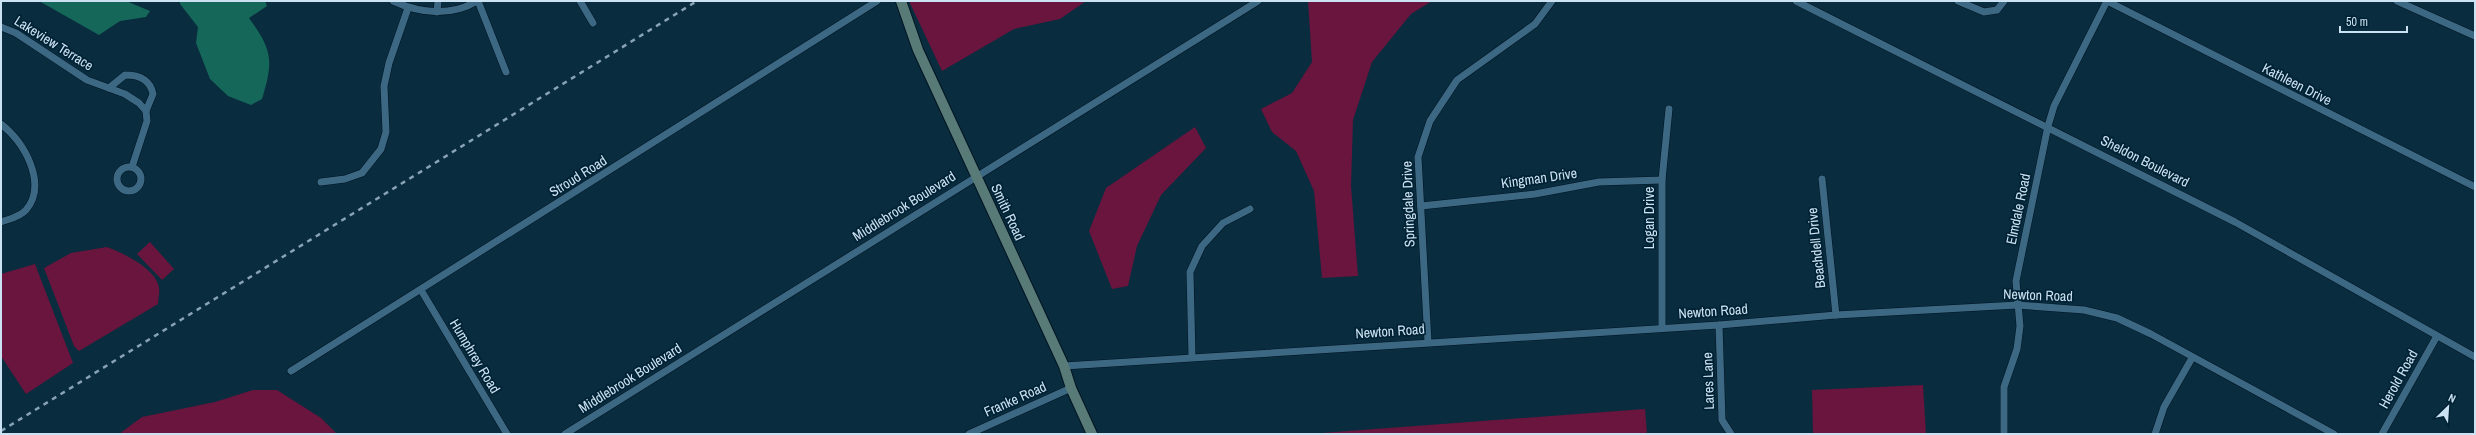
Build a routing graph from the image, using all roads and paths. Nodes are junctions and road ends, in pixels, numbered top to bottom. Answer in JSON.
{"nodes":[{"id":1,"x":393,"y":1,"type":"edge"},
{"id":2,"x":438,"y":1,"type":"edge"},
{"id":3,"x":478,"y":1,"type":"edge"},
{"id":4,"x":580,"y":1,"type":"edge"},
{"id":5,"x":877,"y":1,"type":"edge"},
{"id":6,"x":901,"y":1,"type":"edge"},
{"id":7,"x":1258,"y":1,"type":"edge"},
{"id":8,"x":1552,"y":1,"type":"edge"},
{"id":9,"x":1796,"y":1,"type":"edge"},
{"id":10,"x":1958,"y":1,"type":"edge"},
{"id":11,"x":2004,"y":1,"type":"edge"},
{"id":12,"x":2107,"y":1,"type":"edge"},
{"id":13,"x":2397,"y":1,"type":"edge"},
{"id":14,"x":408,"y":8,"type":"junction"},
{"id":15,"x":437,"y":12,"type":"junction"},
{"id":16,"x":593,"y":23,"type":"dead end"},
{"id":17,"x":1,"y":27,"type":"edge"},
{"id":18,"x":2475,"y":36,"type":"edge"},
{"id":19,"x":506,"y":72,"type":"dead end"},
{"id":20,"x":109,"y":88,"type":"junction"},
{"id":21,"x":1669,"y":109,"type":"dead end"},
{"id":22,"x":146,"y":111,"type":"junction"},
{"id":23,"x":1,"y":124,"type":"edge"},
{"id":24,"x":2048,"y":126,"type":"junction"},
{"id":25,"x":132,"y":167,"type":"dead end"},
{"id":26,"x":977,"y":177,"type":"junction"},
{"id":27,"x":1822,"y":179,"type":"dead end"},
{"id":28,"x":1662,"y":180,"type":"junction"},
{"id":29,"x":321,"y":182,"type":"dead end"},
{"id":30,"x":2475,"y":187,"type":"edge"},
{"id":31,"x":1420,"y":206,"type":"junction"},
{"id":32,"x":1250,"y":209,"type":"dead end"},
{"id":33,"x":1,"y":222,"type":"edge"},
{"id":34,"x":421,"y":290,"type":"junction"},
{"id":35,"x":2017,"y":306,"type":"junction"},
{"id":36,"x":1836,"y":315,"type":"junction"},
{"id":37,"x":1719,"y":324,"type":"junction"},
{"id":38,"x":1662,"y":328,"type":"junction"},
{"id":39,"x":2437,"y":336,"type":"junction"},
{"id":40,"x":1428,"y":342,"type":"junction"},
{"id":41,"x":1192,"y":357,"type":"junction"},
{"id":42,"x":2475,"y":357,"type":"edge"},
{"id":43,"x":2192,"y":358,"type":"junction"},
{"id":44,"x":1064,"y":366,"type":"junction"},
{"id":45,"x":291,"y":371,"type":"dead end"},
{"id":46,"x":1071,"y":388,"type":"junction"},
{"id":47,"x":507,"y":434,"type":"edge"},
{"id":48,"x":565,"y":434,"type":"edge"},
{"id":49,"x":969,"y":434,"type":"edge"},
{"id":50,"x":1092,"y":434,"type":"edge"},
{"id":51,"x":1731,"y":434,"type":"edge"},
{"id":52,"x":2004,"y":434,"type":"edge"},
{"id":53,"x":2155,"y":434,"type":"edge"},
{"id":54,"x":2334,"y":434,"type":"edge"},
{"id":55,"x":2382,"y":434,"type":"edge"}],
"edges":[{"from":1,"to":14,"type":"street"},
{"from":2,"to":15,"type":"street"},
{"from":3,"to":15,"type":"street"},
{"from":3,"to":19,"type":"street"},
{"from":4,"to":16,"type":"street"},
{"from":5,"to":34,"type":"street","name":"Stroud Road"},
{"from":6,"to":26,"type":"main road","name":"Smith Road"},
{"from":7,"to":26,"type":"street","name":"Middlebrook Boulevard"},
{"from":8,"to":31,"type":"street","name":"Springdale Drive"},
{"from":9,"to":24,"type":"street","name":"Sheldon Boulevard"},
{"from":10,"to":11,"type":"street"},
{"from":12,"to":24,"type":"street","name":"Elmdale Road"},
{"from":12,"to":30,"type":"street","name":"Kathleen Drive"},
{"from":13,"to":18,"type":"street"},
{"from":14,"to":15,"type":"street"},
{"from":14,"to":29,"type":"street"},
{"from":17,"to":20,"type":"street","name":"Lakeview Terrace"},
{"from":20,"to":22,"type":"street","name":"Lakeview Terrace"},
{"from":20,"to":22,"type":"street"},
{"from":21,"to":28,"type":"street","name":"Logan Drive"},
{"from":22,"to":25,"type":"street"},
{"from":23,"to":33,"type":"street"},
{"from":24,"to":35,"type":"street","name":"Elmdale Road"},
{"from":24,"to":39,"type":"street","name":"Sheldon Boulevard"},
{"from":26,"to":44,"type":"main road","name":"Smith Road"},
{"from":26,"to":48,"type":"street","name":"Middlebrook Boulevard"},
{"from":27,"to":36,"type":"street","name":"Beachdell Drive"},
{"from":28,"to":31,"type":"street","name":"Kingman Drive"},
{"from":28,"to":38,"type":"street","name":"Logan Drive"},
{"from":31,"to":40,"type":"street","name":"Springdale Drive"},
{"from":32,"to":41,"type":"street"},
{"from":34,"to":45,"type":"street","name":"Stroud Road"},
{"from":34,"to":47,"type":"street","name":"Humphrey Road"},
{"from":35,"to":36,"type":"street","name":"Newton Road"},
{"from":35,"to":43,"type":"street","name":"Newton Road"},
{"from":35,"to":52,"type":"street","name":"Elmdale Road"},
{"from":36,"to":37,"type":"street","name":"Newton Road"},
{"from":37,"to":38,"type":"street","name":"Newton Road"},
{"from":37,"to":51,"type":"street","name":"Lares Lane"},
{"from":38,"to":40,"type":"street","name":"Newton Road"},
{"from":39,"to":42,"type":"street","name":"Sheldon Boulevard"},
{"from":39,"to":55,"type":"street","name":"Herold Road"},
{"from":40,"to":41,"type":"street","name":"Newton Road"},
{"from":41,"to":44,"type":"street","name":"Newton Road"},
{"from":43,"to":53,"type":"street"},
{"from":43,"to":54,"type":"street","name":"Newton Road"},
{"from":44,"to":46,"type":"main road","name":"Smith Road"},
{"from":46,"to":49,"type":"street","name":"Franke Road"},
{"from":46,"to":50,"type":"main road","name":"Smith Road"}]}
